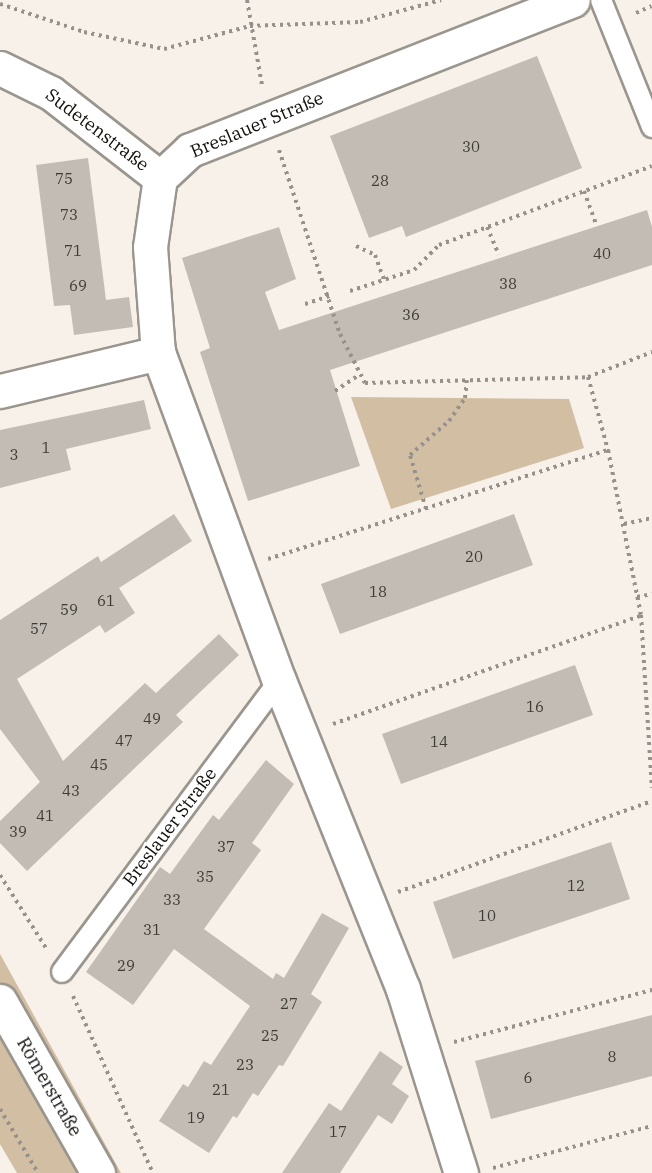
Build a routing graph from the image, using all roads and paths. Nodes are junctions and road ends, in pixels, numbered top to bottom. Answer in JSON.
{"nodes":[{"id":1,"x":248,"y":0,"type":"edge"},
{"id":2,"x":441,"y":0,"type":"edge"},
{"id":3,"x":573,"y":0,"type":"edge"},
{"id":4,"x":601,"y":0,"type":"edge"},
{"id":5,"x":0,"y":4,"type":"edge"},
{"id":6,"x":250,"y":26,"type":"junction"},
{"id":7,"x":0,"y":68,"type":"edge"},
{"id":8,"x":268,"y":118,"type":"junction"},
{"id":9,"x":652,"y":128,"type":"edge"},
{"id":10,"x":652,"y":166,"type":"edge"},
{"id":11,"x":160,"y":178,"type":"junction"},
{"id":12,"x":584,"y":191,"type":"junction"},
{"id":13,"x":596,"y":224,"type":"dead end"},
{"id":14,"x":487,"y":227,"type":"junction"},
{"id":15,"x":356,"y":246,"type":"dead end"},
{"id":16,"x":499,"y":255,"type":"dead end"},
{"id":17,"x":384,"y":280,"type":"junction"},
{"id":18,"x":350,"y":291,"type":"dead end"},
{"id":19,"x":330,"y":296,"type":"junction"},
{"id":20,"x":305,"y":304,"type":"dead end"},
{"id":21,"x":652,"y":352,"type":"edge"},
{"id":22,"x":158,"y":353,"type":"junction"},
{"id":23,"x":359,"y":375,"type":"junction"},
{"id":24,"x":588,"y":377,"type":"junction"},
{"id":25,"x":467,"y":380,"type":"junction"},
{"id":26,"x":0,"y":391,"type":"edge"},
{"id":27,"x":335,"y":391,"type":"dead end"},
{"id":28,"x":608,"y":450,"type":"junction"},
{"id":29,"x":426,"y":509,"type":"junction"},
{"id":30,"x":652,"y":518,"type":"edge"},
{"id":31,"x":624,"y":524,"type":"junction"},
{"id":32,"x":238,"y":570,"type":"junction"},
{"id":33,"x":652,"y":594,"type":"edge"},
{"id":34,"x":637,"y":597,"type":"junction"},
{"id":35,"x":641,"y":615,"type":"junction"},
{"id":36,"x":279,"y":681,"type":"junction"},
{"id":37,"x":650,"y":727,"type":"edge"},
{"id":38,"x":302,"y":735,"type":"junction"},
{"id":39,"x":652,"y":786,"type":"edge"},
{"id":40,"x":652,"y":801,"type":"edge"},
{"id":41,"x":0,"y":875,"type":"edge"},
{"id":42,"x":368,"y":903,"type":"junction"},
{"id":43,"x":62,"y":972,"type":"junction"},
{"id":44,"x":652,"y":990,"type":"edge"},
{"id":45,"x":0,"y":1001,"type":"edge"},
{"id":46,"x":424,"y":1051,"type":"junction"},
{"id":47,"x":0,"y":1109,"type":"edge"},
{"id":48,"x":652,"y":1126,"type":"edge"},
{"id":49,"x":472,"y":1172,"type":"edge"},
{"id":50,"x":39,"y":1173,"type":"edge"},
{"id":51,"x":98,"y":1173,"type":"edge"},
{"id":52,"x":153,"y":1173,"type":"edge"}],
"edges":[{"from":1,"to":6,"type":"path"},
{"from":2,"to":6,"type":"path"},
{"from":3,"to":8,"type":"street","name":"Breslauer Straße"},
{"from":4,"to":9,"type":"lane"},
{"from":5,"to":6,"type":"path"},
{"from":6,"to":8,"type":"path"},
{"from":7,"to":11,"type":"street","name":"Sudetenstraße"},
{"from":8,"to":11,"type":"street","name":"Breslauer Straße"},
{"from":8,"to":19,"type":"path"},
{"from":10,"to":12,"type":"path"},
{"from":11,"to":22,"type":"street"},
{"from":12,"to":13,"type":"path"},
{"from":12,"to":14,"type":"path"},
{"from":14,"to":16,"type":"path"},
{"from":14,"to":17,"type":"path"},
{"from":15,"to":17,"type":"path"},
{"from":17,"to":18,"type":"path"},
{"from":19,"to":20,"type":"path"},
{"from":19,"to":23,"type":"path"},
{"from":21,"to":24,"type":"path"},
{"from":22,"to":26,"type":"street"},
{"from":22,"to":32,"type":"street"},
{"from":23,"to":25,"type":"path"},
{"from":23,"to":27,"type":"path"},
{"from":24,"to":25,"type":"path"},
{"from":24,"to":28,"type":"path"},
{"from":25,"to":29,"type":"path"},
{"from":28,"to":29,"type":"path"},
{"from":28,"to":31,"type":"path"},
{"from":29,"to":32,"type":"path"},
{"from":30,"to":31,"type":"path"},
{"from":31,"to":34,"type":"path"},
{"from":32,"to":36,"type":"street"},
{"from":33,"to":34,"type":"path"},
{"from":34,"to":35,"type":"path"},
{"from":35,"to":37,"type":"path"},
{"from":35,"to":38,"type":"path"},
{"from":36,"to":38,"type":"street"},
{"from":36,"to":43,"type":"lane","name":"Breslauer Straße"},
{"from":37,"to":39,"type":"path"},
{"from":38,"to":42,"type":"street"},
{"from":40,"to":42,"type":"path"},
{"from":41,"to":43,"type":"path"},
{"from":42,"to":46,"type":"street"},
{"from":43,"to":52,"type":"path"},
{"from":44,"to":46,"type":"path"},
{"from":45,"to":51,"type":"street","name":"Römerstraße"},
{"from":46,"to":49,"type":"street"},
{"from":47,"to":50,"type":"path"},
{"from":48,"to":49,"type":"path"}]}
